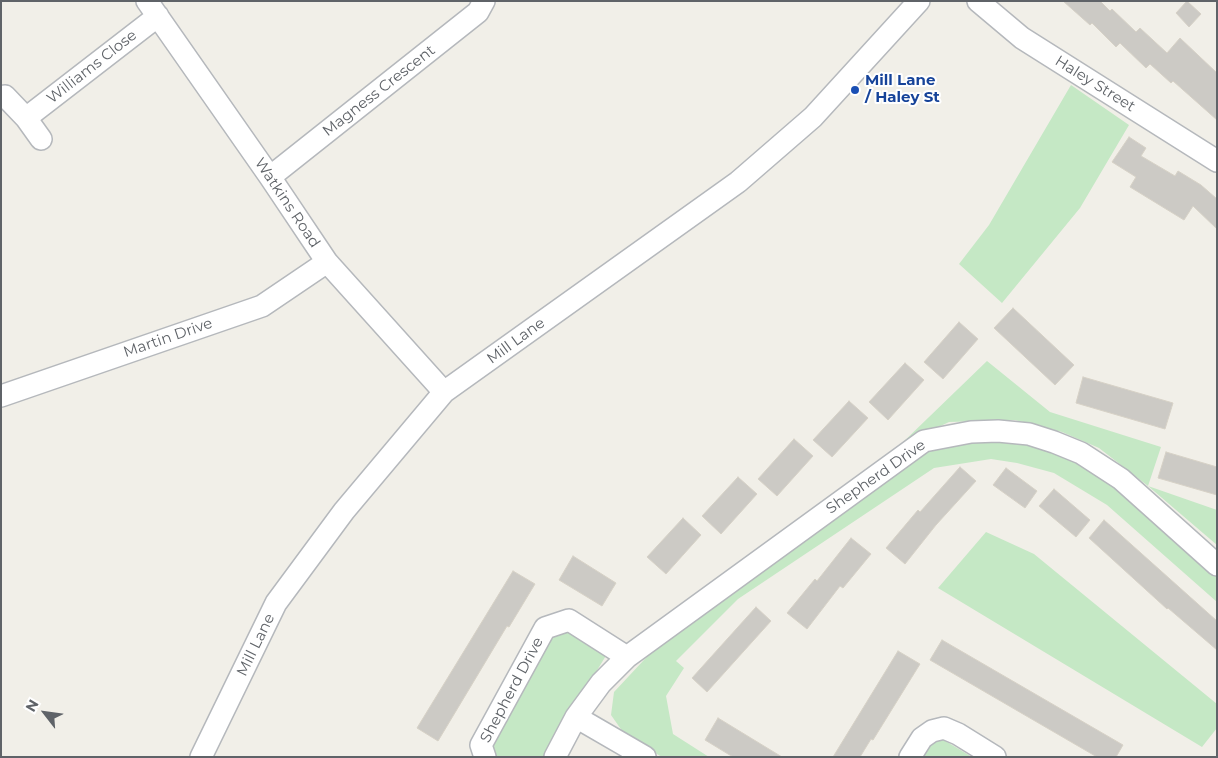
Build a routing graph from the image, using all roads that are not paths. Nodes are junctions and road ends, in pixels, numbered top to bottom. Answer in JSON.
{"nodes":[{"id":1,"x":484,"y":1,"type":"edge"},
{"id":2,"x":919,"y":1,"type":"edge"},
{"id":3,"x":978,"y":1,"type":"edge"},
{"id":4,"x":153,"y":8,"type":"edge"},
{"id":5,"x":5,"y":96,"type":"dead end"},
{"id":6,"x":26,"y":118,"type":"junction"},
{"id":7,"x":41,"y":139,"type":"dead end"},
{"id":8,"x":1217,"y":161,"type":"edge"},
{"id":9,"x":270,"y":177,"type":"junction"},
{"id":10,"x":327,"y":262,"type":"junction"},
{"id":11,"x":444,"y":392,"type":"junction"},
{"id":12,"x":1,"y":396,"type":"edge"},
{"id":13,"x":1217,"y":565,"type":"edge"},
{"id":14,"x":627,"y":657,"type":"junction"},
{"id":15,"x":576,"y":717,"type":"junction"},
{"id":16,"x":201,"y":757,"type":"edge"},
{"id":17,"x":485,"y":757,"type":"edge"},
{"id":18,"x":555,"y":757,"type":"edge"},
{"id":19,"x":645,"y":757,"type":"edge"},
{"id":20,"x":910,"y":757,"type":"edge"},
{"id":21,"x":995,"y":757,"type":"edge"}],
"edges":[{"from":1,"to":9,"type":"street","name":"Magness Crescent"},
{"from":2,"to":11,"type":"street","name":"Mill Lane"},
{"from":3,"to":8,"type":"street","name":"Haley Street"},
{"from":4,"to":6,"type":"street","name":"Williams Close"},
{"from":4,"to":9,"type":"street","name":"Watkins Road"},
{"from":5,"to":6,"type":"street"},
{"from":6,"to":7,"type":"street"},
{"from":9,"to":10,"type":"street","name":"Watkins Road"},
{"from":10,"to":11,"type":"street","name":"Watkins Road"},
{"from":10,"to":12,"type":"street","name":"Martin Drive"},
{"from":11,"to":16,"type":"street","name":"Mill Lane"},
{"from":13,"to":14,"type":"street","name":"Shepherd Drive"},
{"from":14,"to":15,"type":"street","name":"Shepherd Drive"},
{"from":14,"to":17,"type":"street","name":"Shepherd Drive"},
{"from":15,"to":18,"type":"street","name":"Shepherd Drive"},
{"from":15,"to":19,"type":"street"},
{"from":20,"to":21,"type":"street"}]}
